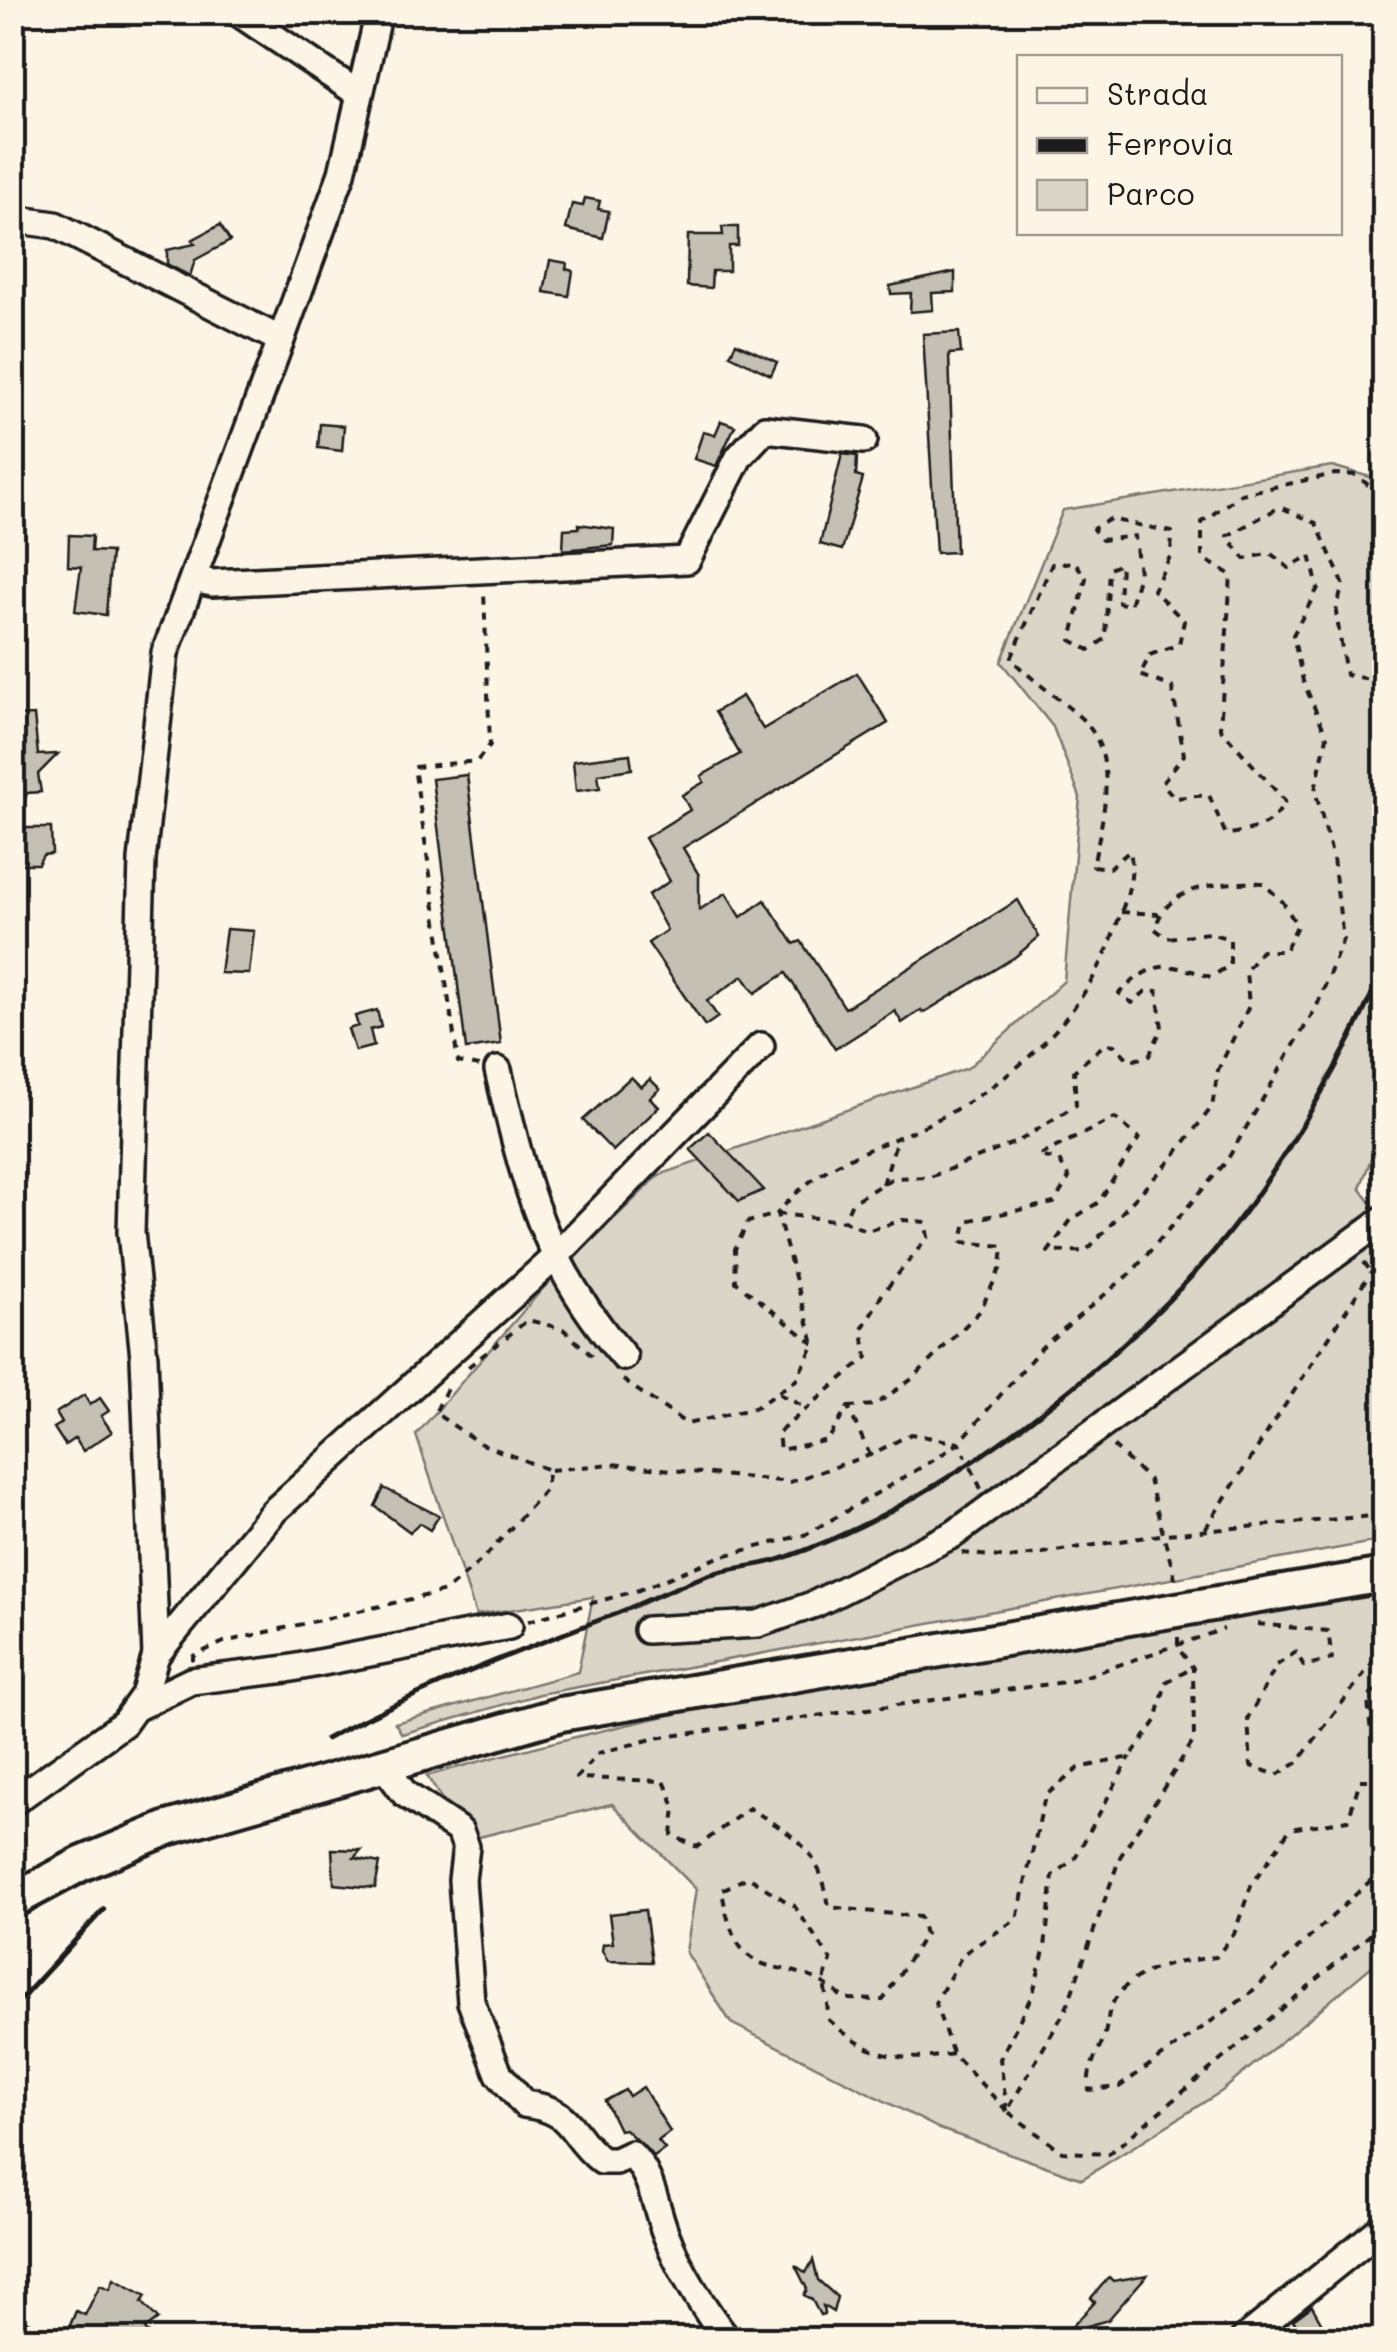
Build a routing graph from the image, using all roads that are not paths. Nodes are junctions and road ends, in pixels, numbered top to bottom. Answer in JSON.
{"nodes":[{"id":1,"x":237,"y":12,"type":"edge"},
{"id":2,"x":378,"y":12,"type":"edge"},
{"id":3,"x":359,"y":94,"type":"junction"},
{"id":4,"x":12,"y":218,"type":"edge"},
{"id":5,"x":281,"y":340,"type":"junction"},
{"id":6,"x":864,"y":440,"type":"dead end"},
{"id":7,"x":192,"y":578,"type":"junction"},
{"id":8,"x":761,"y":1046,"type":"dead end"},
{"id":9,"x":498,"y":1070,"type":"road end"},
{"id":10,"x":1384,"y":1219,"type":"edge"},
{"id":11,"x":556,"y":1256,"type":"junction"},
{"id":12,"x":618,"y":1368,"type":"road end"},
{"id":13,"x":1384,"y":1576,"type":"edge"},
{"id":14,"x":509,"y":1626,"type":"road end"},
{"id":15,"x":648,"y":1630,"type":"dead end"},
{"id":16,"x":156,"y":1655,"type":"junction"},
{"id":17,"x":135,"y":1708,"type":"junction"},
{"id":18,"x":383,"y":1765,"type":"junction"},
{"id":19,"x":12,"y":1803,"type":"edge"},
{"id":20,"x":12,"y":1901,"type":"edge"},
{"id":21,"x":1384,"y":2226,"type":"edge"},
{"id":22,"x":12,"y":2331,"type":"edge"},
{"id":23,"x":32,"y":2340,"type":"edge"},
{"id":24,"x":728,"y":2340,"type":"edge"},
{"id":25,"x":1243,"y":2340,"type":"edge"}],
"edges":[{"from":1,"to":3,"type":"street"},
{"from":2,"to":3,"type":"street"},
{"from":3,"to":5,"type":"street"},
{"from":4,"to":5,"type":"street"},
{"from":5,"to":7,"type":"street"},
{"from":6,"to":7,"type":"street"},
{"from":7,"to":16,"type":"street"},
{"from":8,"to":11,"type":"street"},
{"from":9,"to":11,"type":"street"},
{"from":10,"to":15,"type":"street"},
{"from":11,"to":12,"type":"street"},
{"from":11,"to":16,"type":"street"},
{"from":13,"to":18,"type":"main road"},
{"from":14,"to":17,"type":"street"},
{"from":16,"to":17,"type":"street"},
{"from":17,"to":19,"type":"street"},
{"from":18,"to":20,"type":"main road"},
{"from":18,"to":24,"type":"street"},
{"from":21,"to":25,"type":"street"},
{"from":22,"to":23,"type":"street"}]}
